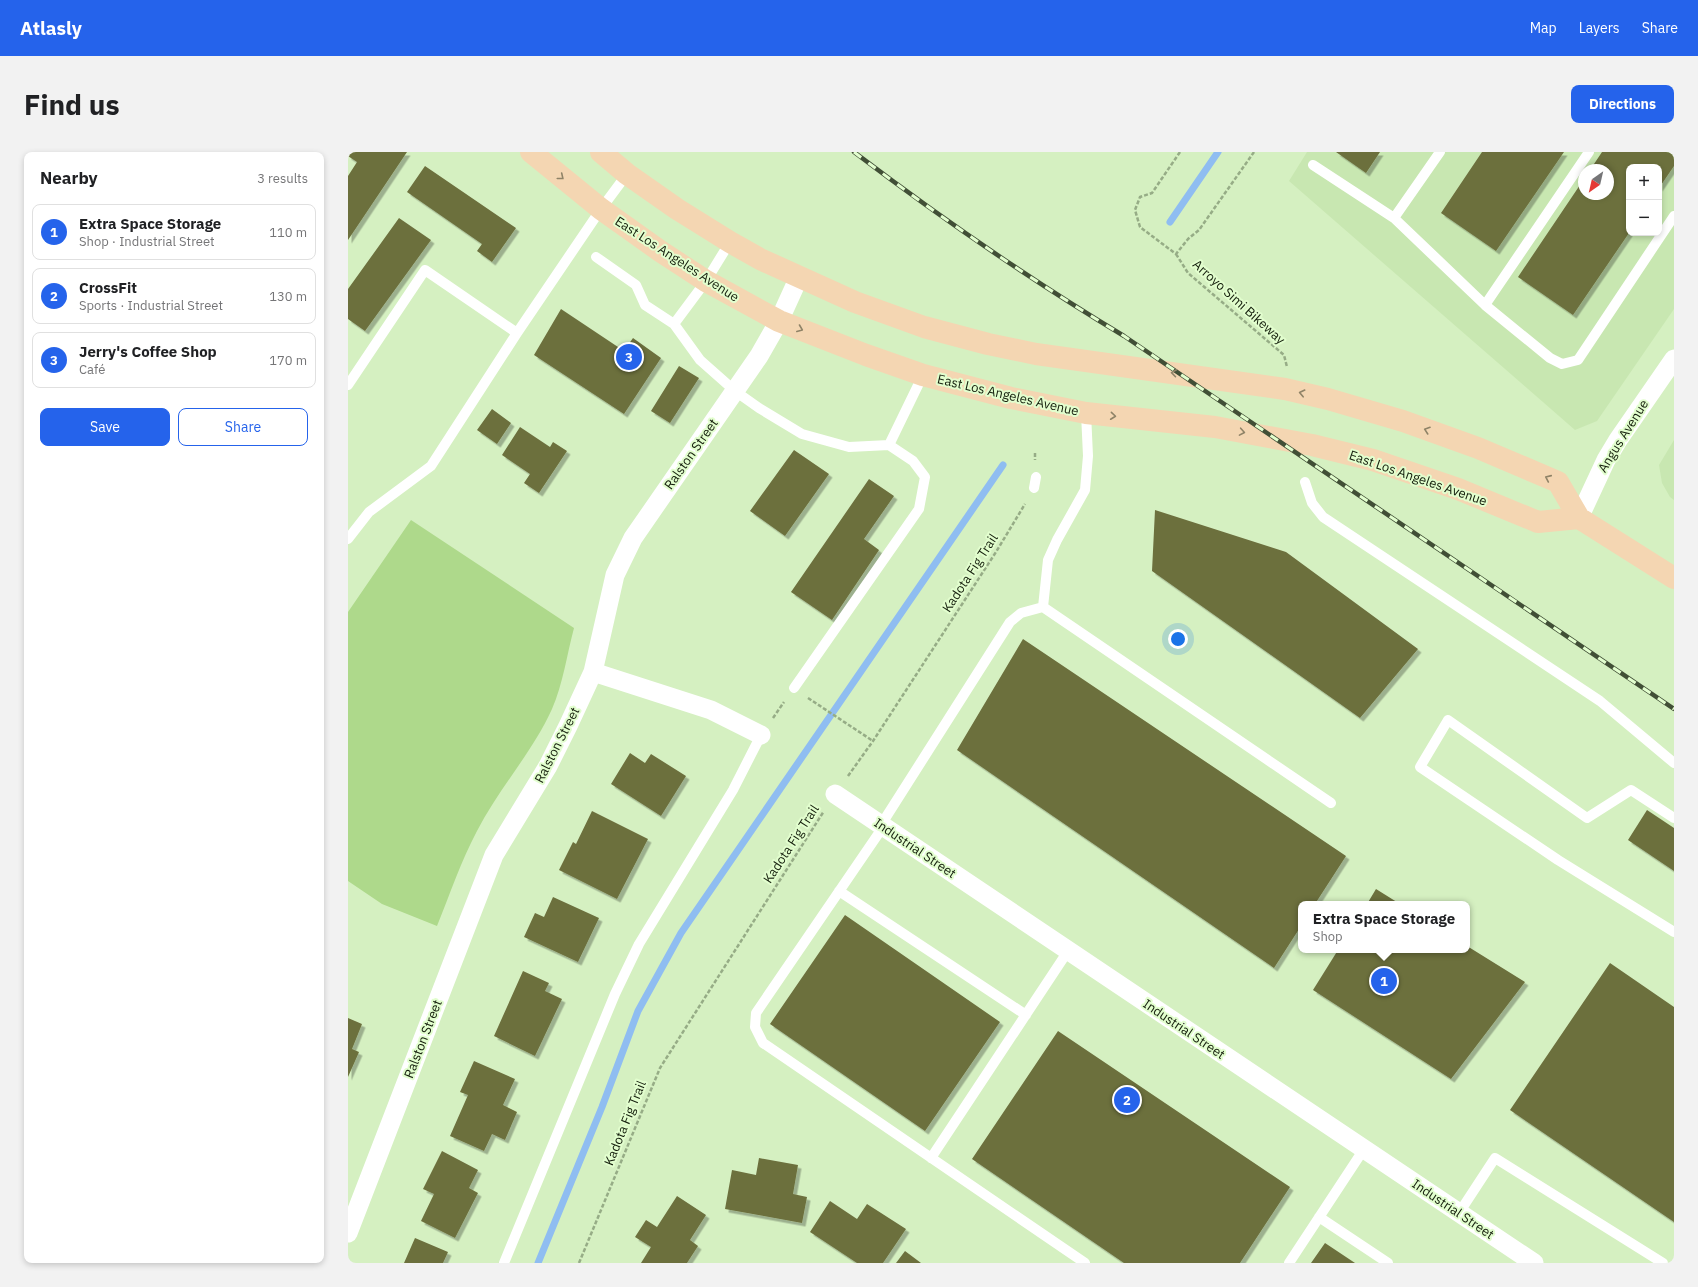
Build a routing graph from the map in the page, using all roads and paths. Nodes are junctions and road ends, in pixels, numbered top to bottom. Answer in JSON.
{"nodes":[{"id":1,"x":531,"y":152,"type":"edge"},
{"id":2,"x":601,"y":152,"type":"edge"},
{"id":3,"x":1180,"y":152,"type":"edge"},
{"id":4,"x":1254,"y":152,"type":"edge"},
{"id":5,"x":1440,"y":152,"type":"edge"},
{"id":6,"x":1589,"y":152,"type":"edge"},
{"id":7,"x":1313,"y":165,"type":"dead end"},
{"id":8,"x":627,"y":174,"type":"junction"},
{"id":9,"x":601,"y":209,"type":"junction"},
{"id":10,"x":1674,"y":216,"type":"edge"},
{"id":11,"x":1394,"y":218,"type":"junction"},
{"id":12,"x":730,"y":242,"type":"junction"},
{"id":13,"x":1176,"y":254,"type":"junction"},
{"id":14,"x":596,"y":257,"type":"dead end"},
{"id":15,"x":799,"y":277,"type":"junction"},
{"id":16,"x":706,"y":280,"type":"junction"},
{"id":17,"x":1485,"y":305,"type":"junction"},
{"id":18,"x":779,"y":320,"type":"junction"},
{"id":19,"x":674,"y":324,"type":"junction"},
{"id":20,"x":517,"y":333,"type":"junction"},
{"id":21,"x":1674,"y":358,"type":"edge"},
{"id":22,"x":923,"y":375,"type":"junction"},
{"id":23,"x":348,"y":386,"type":"edge"},
{"id":24,"x":1285,"y":389,"type":"junction"},
{"id":25,"x":735,"y":391,"type":"junction"},
{"id":26,"x":1086,"y":413,"type":"junction"},
{"id":27,"x":889,"y":445,"type":"junction"},
{"id":28,"x":1035,"y":453,"type":"dead end"},
{"id":29,"x":1036,"y":477,"type":"joint"},
{"id":30,"x":1305,"y":482,"type":"dead end"},
{"id":31,"x":1034,"y":488,"type":"joint"},
{"id":32,"x":1580,"y":518,"type":"junction"},
{"id":33,"x":348,"y":539,"type":"edge"},
{"id":34,"x":1674,"y":578,"type":"edge"},
{"id":35,"x":1043,"y":608,"type":"junction"},
{"id":36,"x":593,"y":672,"type":"junction"},
{"id":37,"x":794,"y":688,"type":"junction"},
{"id":38,"x":761,"y":736,"type":"junction"},
{"id":39,"x":873,"y":741,"type":"junction"},
{"id":40,"x":1674,"y":763,"type":"edge"},
{"id":41,"x":835,"y":794,"type":"junction"},
{"id":42,"x":1331,"y":803,"type":"dead end"},
{"id":43,"x":1674,"y":818,"type":"edge"},
{"id":44,"x":882,"y":826,"type":"junction"},
{"id":45,"x":839,"y":891,"type":"junction"},
{"id":46,"x":1674,"y":932,"type":"edge"},
{"id":47,"x":1068,"y":951,"type":"junction"},
{"id":48,"x":1026,"y":1015,"type":"junction"},
{"id":49,"x":1364,"y":1149,"type":"junction"},
{"id":50,"x":931,"y":1158,"type":"junction"},
{"id":51,"x":1460,"y":1213,"type":"junction"},
{"id":52,"x":1319,"y":1217,"type":"junction"},
{"id":53,"x":348,"y":1233,"type":"edge"},
{"id":54,"x":504,"y":1263,"type":"edge"},
{"id":55,"x":579,"y":1263,"type":"edge"},
{"id":56,"x":1086,"y":1263,"type":"edge"},
{"id":57,"x":1289,"y":1263,"type":"edge"},
{"id":58,"x":1388,"y":1263,"type":"edge"},
{"id":59,"x":1534,"y":1263,"type":"edge"},
{"id":60,"x":1663,"y":1263,"type":"edge"}],
"edges":[{"from":1,"to":9,"type":"main road","name":"East Los Angeles Avenue","one_way":true},
{"from":2,"to":8,"type":"main road"},
{"from":3,"to":13,"type":"path","name":"Arroyo Simi Bikeway"},
{"from":4,"to":13,"type":"path","name":"Arroyo Simi Bikeway"},
{"from":5,"to":11,"type":"lane"},
{"from":6,"to":17,"type":"lane"},
{"from":7,"to":11,"type":"lane"},
{"from":8,"to":9,"type":"lane"},
{"from":8,"to":12,"type":"main road"},
{"from":9,"to":16,"type":"main road","name":"East Los Angeles Avenue"},
{"from":9,"to":20,"type":"lane"},
{"from":10,"to":17,"type":"lane"},
{"from":11,"to":17,"type":"lane"},
{"from":12,"to":15,"type":"main road"},
{"from":12,"to":16,"type":"lane"},
{"from":13,"to":24,"type":"path","name":"Arroyo Simi Bikeway"},
{"from":14,"to":19,"type":"lane"},
{"from":15,"to":18,"type":"street","name":"Ralston Street"},
{"from":24,"to":15,"type":"main road","one_way":true},
{"from":16,"to":18,"type":"main road","name":"East Los Angeles Avenue"},
{"from":16,"to":19,"type":"lane"},
{"from":18,"to":22,"type":"main road","name":"East Los Angeles Avenue","one_way":true},
{"from":18,"to":25,"type":"street","name":"Ralston Street"},
{"from":19,"to":25,"type":"lane"},
{"from":20,"to":23,"type":"lane"},
{"from":20,"to":33,"type":"lane"},
{"from":21,"to":32,"type":"street","name":"Angus Avenue"},
{"from":22,"to":26,"type":"main road","name":"East Los Angeles Avenue"},
{"from":22,"to":27,"type":"lane"},
{"from":32,"to":24,"type":"main road","one_way":true},
{"from":25,"to":27,"type":"lane"},
{"from":25,"to":36,"type":"street","name":"Ralston Street"},
{"from":26,"to":32,"type":"main road","name":"East Los Angeles Avenue","one_way":true},
{"from":26,"to":35,"type":"lane"},
{"from":27,"to":37,"type":"lane"},
{"from":28,"to":29,"type":"path"},
{"from":29,"to":31,"type":"lane"},
{"from":30,"to":40,"type":"lane"},
{"from":31,"to":39,"type":"path","name":"Kadota Fig Trail"},
{"from":32,"to":34,"type":"main road"},
{"from":35,"to":42,"type":"lane"},
{"from":35,"to":44,"type":"lane"},
{"from":36,"to":38,"type":"street"},
{"from":36,"to":53,"type":"street","name":"Ralston Street"},
{"from":37,"to":38,"type":"path"},
{"from":37,"to":39,"type":"path"},
{"from":38,"to":54,"type":"lane"},
{"from":39,"to":41,"type":"path","name":"Kadota Fig Trail"},
{"from":41,"to":44,"type":"street","name":"Industrial Street"},
{"from":41,"to":55,"type":"path","name":"Kadota Fig Trail"},
{"from":43,"to":46,"type":"lane"},
{"from":44,"to":45,"type":"lane"},
{"from":44,"to":47,"type":"street","name":"Industrial Street"},
{"from":45,"to":48,"type":"lane"},
{"from":45,"to":50,"type":"lane"},
{"from":47,"to":48,"type":"lane"},
{"from":47,"to":49,"type":"street","name":"Industrial Street"},
{"from":48,"to":50,"type":"lane"},
{"from":49,"to":51,"type":"street","name":"Industrial Street"},
{"from":49,"to":52,"type":"lane"},
{"from":50,"to":56,"type":"lane"},
{"from":51,"to":59,"type":"street","name":"Industrial Street"},
{"from":51,"to":60,"type":"lane"},
{"from":52,"to":57,"type":"lane"},
{"from":52,"to":58,"type":"lane"}]}
